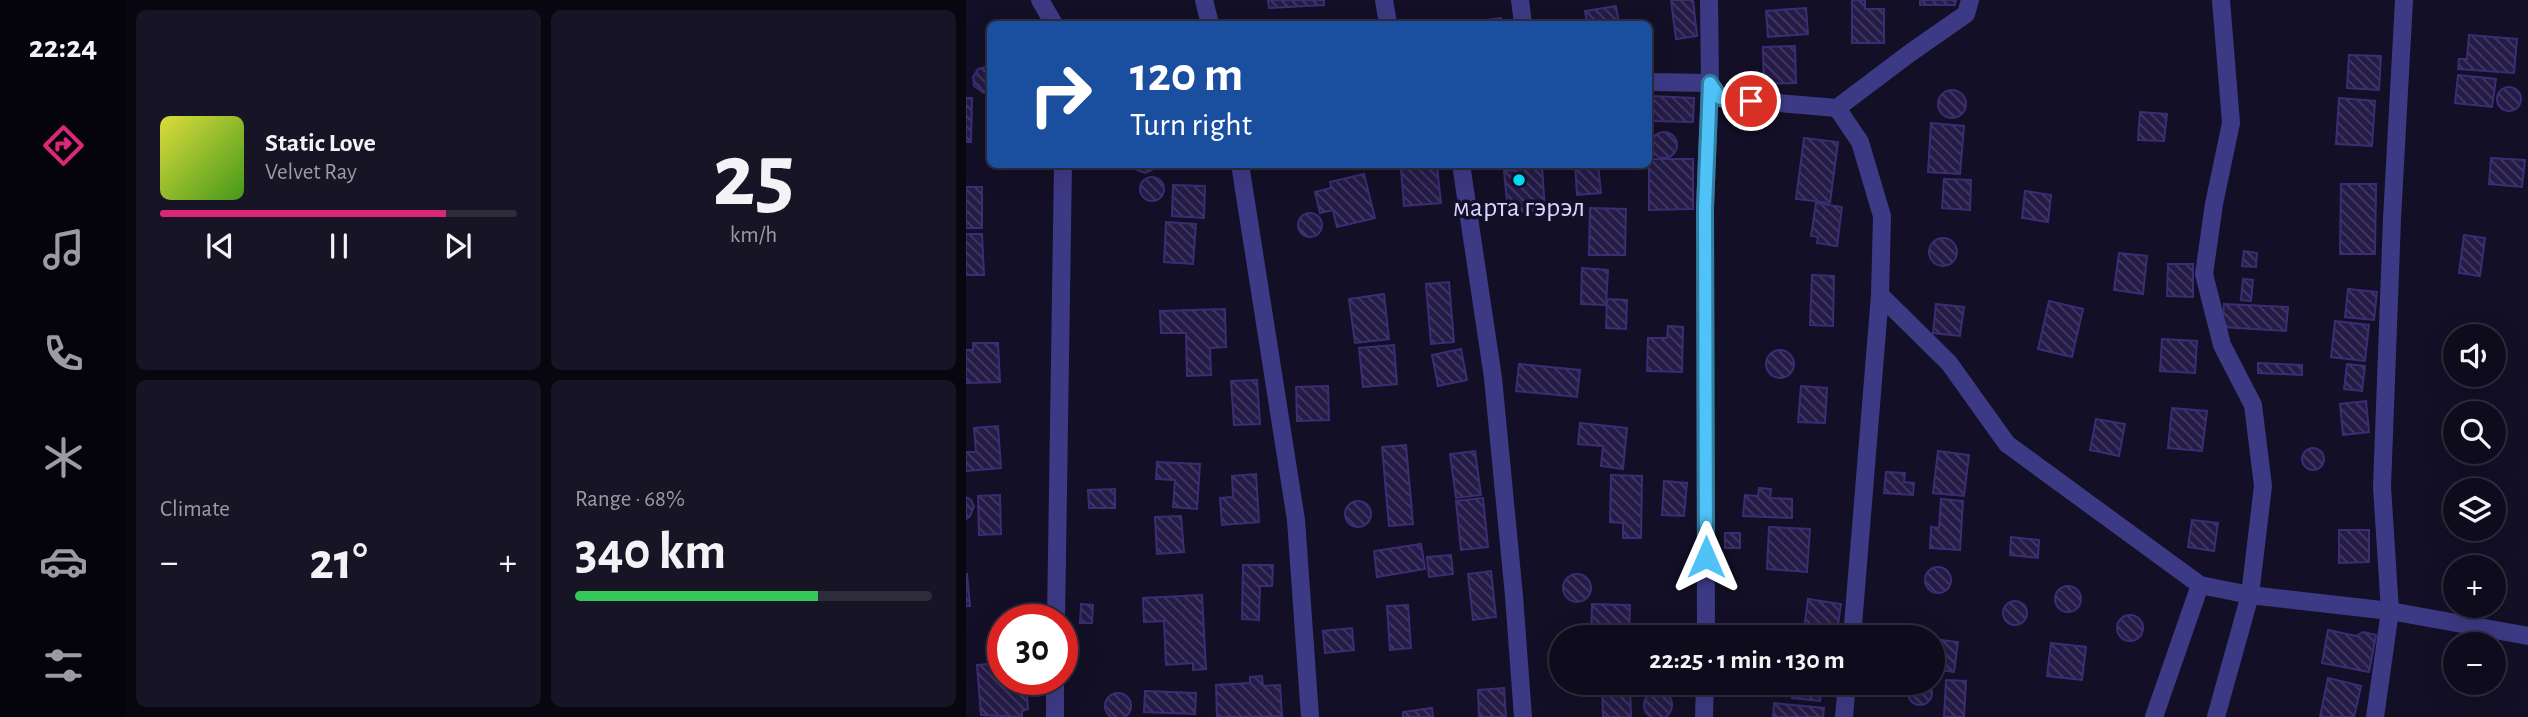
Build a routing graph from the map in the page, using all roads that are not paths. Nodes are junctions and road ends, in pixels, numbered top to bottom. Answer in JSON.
{"nodes":[{"id":1,"x":1040,"y":0,"type":"edge"},
{"id":2,"x":1204,"y":0,"type":"edge"},
{"id":3,"x":1384,"y":0,"type":"edge"},
{"id":4,"x":1520,"y":0,"type":"edge"},
{"id":5,"x":1709,"y":0,"type":"edge"},
{"id":6,"x":1970,"y":0,"type":"edge"},
{"id":7,"x":2221,"y":0,"type":"edge"},
{"id":8,"x":2403,"y":0,"type":"edge"},
{"id":9,"x":1052,"y":21,"type":"edge"},
{"id":10,"x":1209,"y":21,"type":"edge"},
{"id":11,"x":1388,"y":21,"type":"edge"},
{"id":12,"x":1523,"y":21,"type":"edge"},
{"id":13,"x":1652,"y":82,"type":"edge"},
{"id":14,"x":1710,"y":83,"type":"junction"},
{"id":15,"x":1837,"y":108,"type":"junction"},
{"id":16,"x":1063,"y":168,"type":"edge"},
{"id":17,"x":1241,"y":168,"type":"edge"},
{"id":18,"x":1462,"y":168,"type":"edge"},
{"id":19,"x":1880,"y":295,"type":"junction"},
{"id":20,"x":2200,"y":585,"type":"junction"},
{"id":21,"x":2250,"y":595,"type":"junction"},
{"id":22,"x":1056,"y":604,"type":"edge"},
{"id":23,"x":2390,"y":611,"type":"junction"},
{"id":24,"x":1706,"y":625,"type":"edge"},
{"id":25,"x":1853,"y":625,"type":"edge"},
{"id":26,"x":2528,"y":636,"type":"edge"},
{"id":27,"x":1055,"y":695,"type":"edge"},
{"id":28,"x":1705,"y":695,"type":"edge"},
{"id":29,"x":1846,"y":695,"type":"edge"},
{"id":30,"x":1055,"y":717,"type":"edge"},
{"id":31,"x":1310,"y":717,"type":"edge"},
{"id":32,"x":1523,"y":717,"type":"edge"},
{"id":33,"x":1704,"y":717,"type":"edge"},
{"id":34,"x":1844,"y":717,"type":"edge"},
{"id":35,"x":2154,"y":717,"type":"edge"},
{"id":36,"x":2216,"y":717,"type":"edge"},
{"id":37,"x":2375,"y":717,"type":"edge"}],
"edges":[{"from":1,"to":9,"type":"street"},
{"from":2,"to":10,"type":"street"},
{"from":3,"to":11,"type":"street"},
{"from":4,"to":12,"type":"street"},
{"from":5,"to":14,"type":"street"},
{"from":6,"to":15,"type":"street"},
{"from":7,"to":21,"type":"street"},
{"from":8,"to":23,"type":"street"},
{"from":13,"to":14,"type":"street"},
{"from":14,"to":15,"type":"street"},
{"from":14,"to":24,"type":"street"},
{"from":15,"to":19,"type":"street"},
{"from":16,"to":22,"type":"street"},
{"from":17,"to":31,"type":"street"},
{"from":18,"to":32,"type":"street"},
{"from":19,"to":20,"type":"street"},
{"from":19,"to":25,"type":"street"},
{"from":20,"to":21,"type":"street"},
{"from":20,"to":35,"type":"street"},
{"from":21,"to":23,"type":"street"},
{"from":21,"to":36,"type":"street"},
{"from":23,"to":26,"type":"street"},
{"from":23,"to":37,"type":"street"},
{"from":27,"to":30,"type":"street"},
{"from":28,"to":33,"type":"street"},
{"from":29,"to":34,"type":"street"}]}
